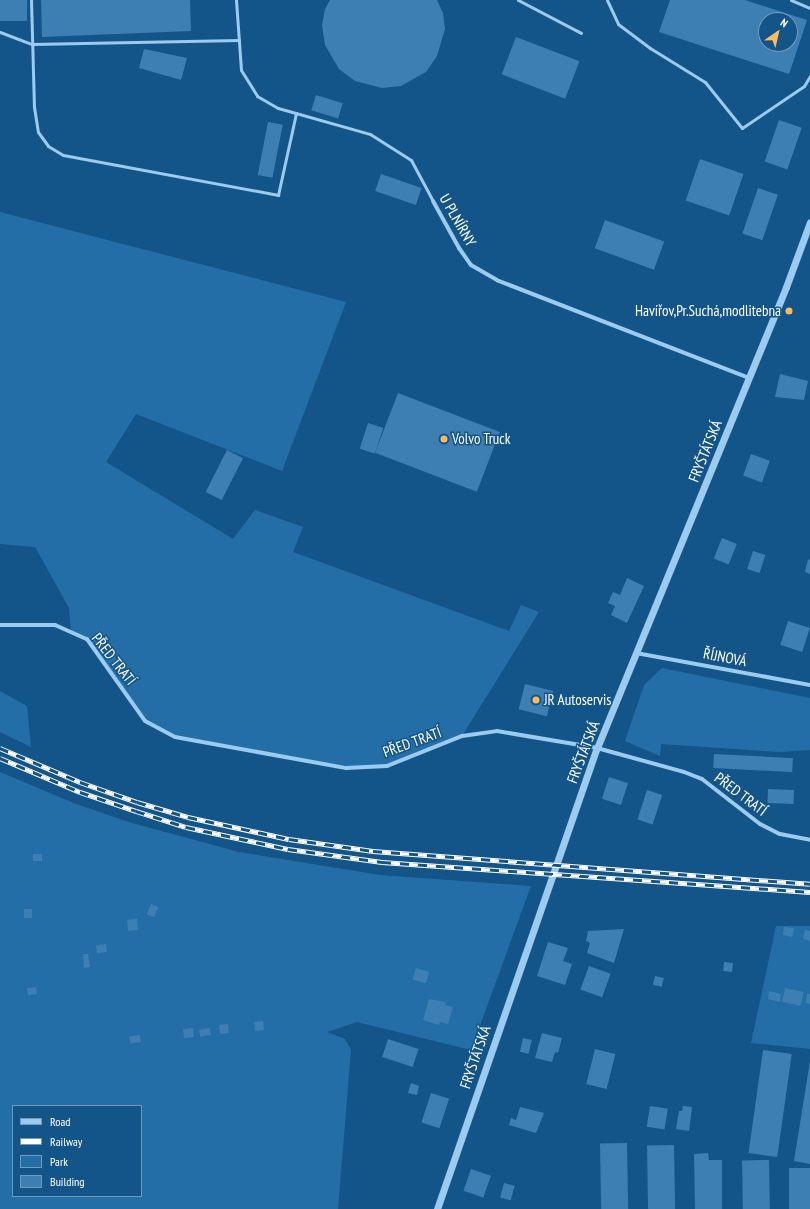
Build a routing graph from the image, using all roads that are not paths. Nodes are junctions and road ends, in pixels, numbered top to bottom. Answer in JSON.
{"nodes":[{"id":1,"x":31,"y":0,"type":"edge"},
{"id":2,"x":236,"y":0,"type":"edge"},
{"id":3,"x":518,"y":0,"type":"edge"},
{"id":4,"x":607,"y":0,"type":"edge"},
{"id":5,"x":791,"y":0,"type":"edge"},
{"id":6,"x":810,"y":8,"type":"edge"},
{"id":7,"x":0,"y":32,"type":"edge"},
{"id":8,"x":581,"y":32,"type":"dead end"},
{"id":9,"x":239,"y":40,"type":"junction"},
{"id":10,"x":32,"y":44,"type":"junction"},
{"id":11,"x":810,"y":76,"type":"edge"},
{"id":12,"x":296,"y":113,"type":"junction"},
{"id":13,"x":433,"y":201,"type":"joint"},
{"id":14,"x":810,"y":222,"type":"edge"},
{"id":15,"x":749,"y":378,"type":"junction"},
{"id":16,"x":0,"y":625,"type":"edge"},
{"id":17,"x":636,"y":653,"type":"junction"},
{"id":18,"x":810,"y":685,"type":"edge"},
{"id":19,"x":597,"y":748,"type":"junction"},
{"id":20,"x":810,"y":840,"type":"edge"},
{"id":21,"x":436,"y":1209,"type":"edge"}],
"edges":[{"from":1,"to":10,"type":"lane"},
{"from":2,"to":9,"type":"lane","name":"U PLNÍRNY"},
{"from":3,"to":8,"type":"lane"},
{"from":4,"to":11,"type":"lane"},
{"from":5,"to":6,"type":"lane"},
{"from":7,"to":10,"type":"lane"},
{"from":9,"to":10,"type":"lane"},
{"from":9,"to":12,"type":"lane","name":"U PLNÍRNY"},
{"from":10,"to":12,"type":"lane"},
{"from":12,"to":13,"type":"lane","name":"U PLNÍRNY"},
{"from":13,"to":15,"type":"street","name":"U PLNÍRNY"},
{"from":14,"to":15,"type":"street","name":"FRYŠTÁTSKÁ"},
{"from":15,"to":17,"type":"street","name":"FRYŠTÁTSKÁ"},
{"from":16,"to":19,"type":"street","name":"PŘED TRATÍ"},
{"from":17,"to":18,"type":"street","name":"ŘÍJNOVÁ"},
{"from":17,"to":19,"type":"street","name":"FRYŠTÁTSKÁ"},
{"from":19,"to":20,"type":"street","name":"PŘED TRATÍ"},
{"from":19,"to":21,"type":"street","name":"FRYŠTÁTSKÁ"}]}
